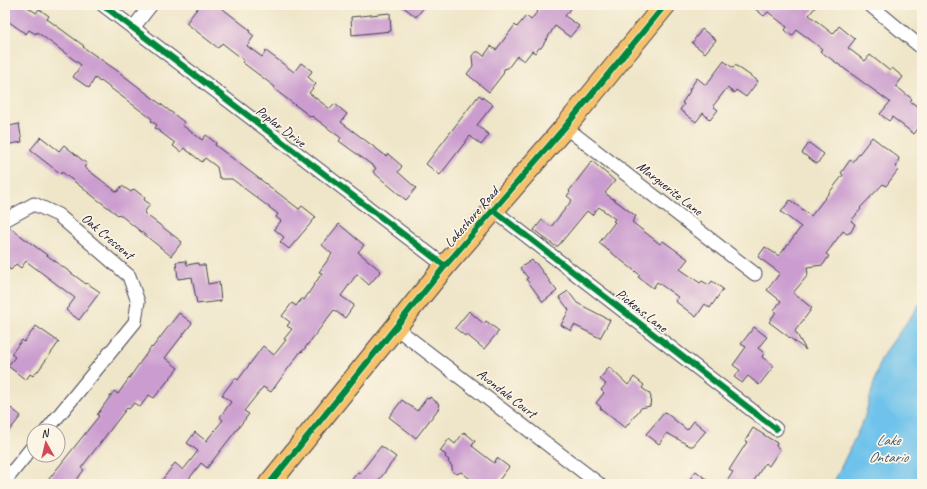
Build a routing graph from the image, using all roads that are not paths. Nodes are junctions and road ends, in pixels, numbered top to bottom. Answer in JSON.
{"nodes":[{"id":1,"x":102,"y":5,"type":"edge"},
{"id":2,"x":151,"y":5,"type":"edge"},
{"id":3,"x":665,"y":5,"type":"edge"},
{"id":4,"x":870,"y":5,"type":"edge"},
{"id":5,"x":133,"y":28,"type":"junction"},
{"id":6,"x":922,"y":48,"type":"edge"},
{"id":7,"x":565,"y":127,"type":"junction"},
{"id":8,"x":493,"y":210,"type":"junction"},
{"id":9,"x":5,"y":220,"type":"edge"},
{"id":10,"x":445,"y":266,"type":"junction"},
{"id":11,"x":755,"y":274,"type":"dead end"},
{"id":12,"x":396,"y":328,"type":"junction"},
{"id":13,"x":53,"y":423,"type":"edge"},
{"id":14,"x":776,"y":429,"type":"dead end"},
{"id":15,"x":26,"y":455,"type":"edge"},
{"id":16,"x":5,"y":481,"type":"edge"},
{"id":17,"x":269,"y":484,"type":"edge"},
{"id":18,"x":599,"y":484,"type":"edge"}],
"edges":[{"from":1,"to":5,"type":"street","name":"Poplar Drive"},
{"from":2,"to":5,"type":"street"},
{"from":3,"to":7,"type":"main road","name":"Lakeshore Road"},
{"from":4,"to":6,"type":"street"},
{"from":5,"to":10,"type":"street","name":"Poplar Drive"},
{"from":7,"to":8,"type":"main road","name":"Lakeshore Road"},
{"from":7,"to":11,"type":"street","name":"Marguerite Lane"},
{"from":8,"to":10,"type":"main road","name":"Lakeshore Road"},
{"from":8,"to":14,"type":"street","name":"Pickens Lane"},
{"from":9,"to":13,"type":"street","name":"Oak Crescent"},
{"from":10,"to":12,"type":"main road","name":"Lakeshore Road"},
{"from":12,"to":17,"type":"main road","name":"Lakeshore Road"},
{"from":12,"to":18,"type":"street","name":"Avondale Court"},
{"from":15,"to":16,"type":"street"}]}
